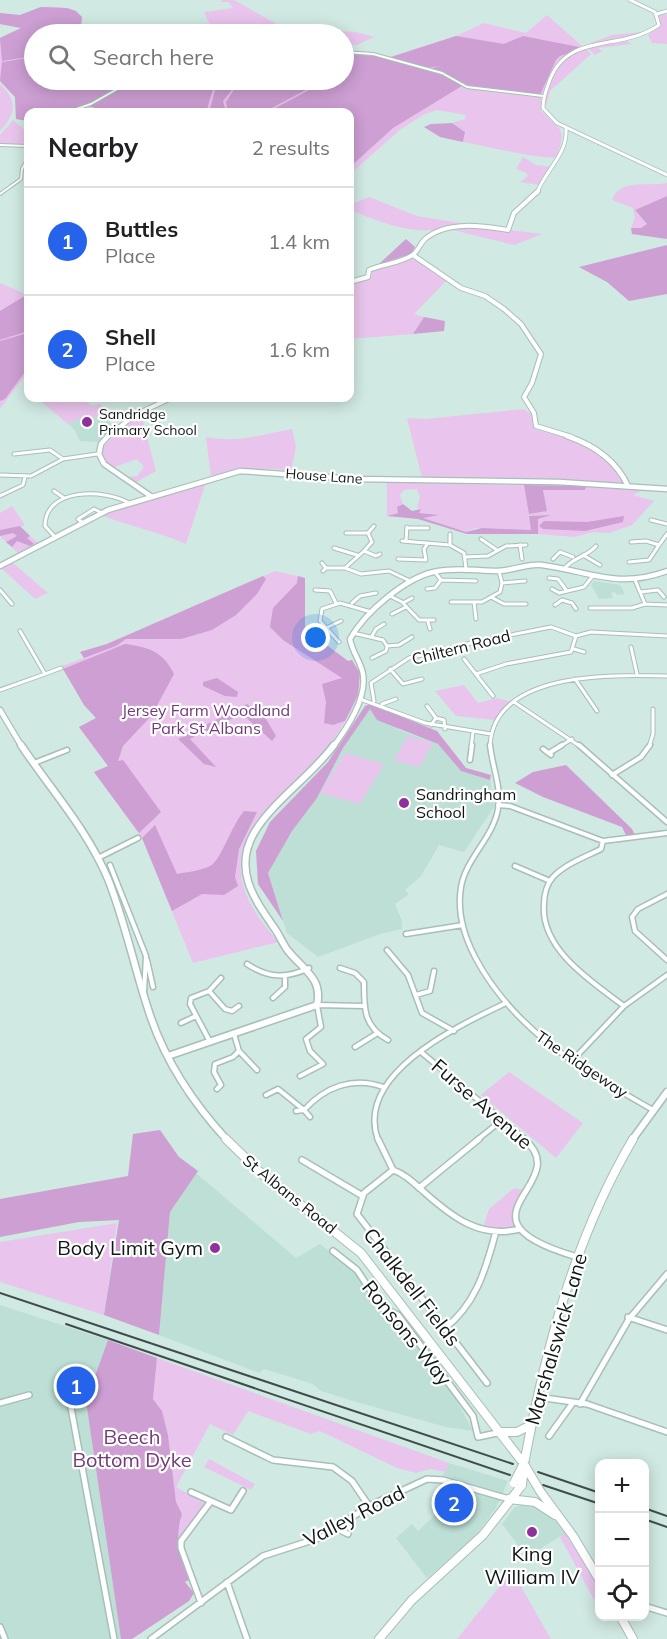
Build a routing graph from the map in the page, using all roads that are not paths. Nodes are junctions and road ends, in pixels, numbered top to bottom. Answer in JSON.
{"nodes":[{"id":1,"x":630,"y":0,"type":"edge"},
{"id":2,"x":667,"y":11,"type":"edge"},
{"id":3,"x":657,"y":14,"type":"junction"},
{"id":4,"x":354,"y":53,"type":"edge"},
{"id":5,"x":116,"y":90,"type":"edge"},
{"id":6,"x":543,"y":96,"type":"junction"},
{"id":7,"x":80,"y":108,"type":"edge"},
{"id":8,"x":566,"y":128,"type":"junction"},
{"id":9,"x":0,"y":145,"type":"edge"},
{"id":10,"x":24,"y":146,"type":"edge"},
{"id":11,"x":24,"y":165,"type":"edge"},
{"id":12,"x":667,"y":175,"type":"edge"},
{"id":13,"x":0,"y":194,"type":"edge"},
{"id":14,"x":413,"y":255,"type":"junction"},
{"id":15,"x":354,"y":281,"type":"edge"},
{"id":16,"x":163,"y":402,"type":"edge"},
{"id":17,"x":14,"y":454,"type":"dead end"},
{"id":18,"x":98,"y":454,"type":"junction"},
{"id":19,"x":63,"y":459,"type":"junction"},
{"id":20,"x":0,"y":475,"type":"edge"},
{"id":21,"x":25,"y":477,"type":"junction"},
{"id":22,"x":628,"y":486,"type":"junction"},
{"id":23,"x":667,"y":489,"type":"edge"},
{"id":24,"x":54,"y":491,"type":"dead end"},
{"id":25,"x":0,"y":496,"type":"edge"},
{"id":26,"x":152,"y":496,"type":"junction"},
{"id":27,"x":64,"y":498,"type":"junction"},
{"id":28,"x":129,"y":503,"type":"junction"},
{"id":29,"x":102,"y":513,"type":"junction"},
{"id":30,"x":651,"y":520,"type":"dead end"},
{"id":31,"x":83,"y":523,"type":"junction"},
{"id":32,"x":667,"y":524,"type":"edge"},
{"id":33,"x":374,"y":525,"type":"dead end"},
{"id":34,"x":428,"y":528,"type":"dead end"},
{"id":35,"x":346,"y":533,"type":"dead end"},
{"id":36,"x":368,"y":533,"type":"junction"},
{"id":37,"x":450,"y":534,"type":"dead end"},
{"id":38,"x":667,"y":534,"type":"edge"},
{"id":39,"x":55,"y":537,"type":"junction"},
{"id":40,"x":481,"y":539,"type":"dead end"},
{"id":41,"x":631,"y":542,"type":"dead end"},
{"id":42,"x":428,"y":543,"type":"junction"},
{"id":43,"x":450,"y":545,"type":"junction"},
{"id":44,"x":520,"y":545,"type":"junction"},
{"id":45,"x":526,"y":545,"type":"dead end"},
{"id":46,"x":659,"y":545,"type":"junction"},
{"id":47,"x":596,"y":546,"type":"dead end"},
{"id":48,"x":333,"y":548,"type":"dead end"},
{"id":49,"x":498,"y":550,"type":"junction"},
{"id":50,"x":364,"y":551,"type":"junction"},
{"id":51,"x":380,"y":554,"type":"dead end"},
{"id":52,"x":357,"y":555,"type":"junction"},
{"id":53,"x":583,"y":555,"type":"junction"},
{"id":54,"x":465,"y":557,"type":"junction"},
{"id":55,"x":573,"y":557,"type":"junction"},
{"id":56,"x":0,"y":559,"type":"edge"},
{"id":57,"x":398,"y":559,"type":"dead end"},
{"id":58,"x":522,"y":559,"type":"dead end"},
{"id":59,"x":553,"y":559,"type":"dead end"},
{"id":60,"x":629,"y":562,"type":"dead end"},
{"id":61,"x":322,"y":563,"type":"dead end"},
{"id":62,"x":3,"y":565,"type":"edge"},
{"id":63,"x":600,"y":565,"type":"dead end"},
{"id":64,"x":345,"y":568,"type":"junction"},
{"id":65,"x":466,"y":569,"type":"junction"},
{"id":66,"x":564,"y":570,"type":"junction"},
{"id":67,"x":435,"y":571,"type":"junction"},
{"id":68,"x":499,"y":571,"type":"junction"},
{"id":69,"x":667,"y":571,"type":"edge"},
{"id":70,"x":592,"y":577,"type":"junction"},
{"id":71,"x":549,"y":578,"type":"dead end"},
{"id":72,"x":441,"y":580,"type":"junction"},
{"id":73,"x":635,"y":580,"type":"junction"},
{"id":74,"x":410,"y":581,"type":"junction"},
{"id":75,"x":525,"y":581,"type":"dead end"},
{"id":76,"x":476,"y":582,"type":"dead end"},
{"id":77,"x":502,"y":583,"type":"junction"},
{"id":78,"x":427,"y":589,"type":"dead end"},
{"id":79,"x":552,"y":589,"type":"dead end"},
{"id":80,"x":0,"y":590,"type":"edge"},
{"id":81,"x":315,"y":590,"type":"dead end"},
{"id":82,"x":567,"y":591,"type":"junction"},
{"id":83,"x":641,"y":592,"type":"junction"},
{"id":84,"x":376,"y":593,"type":"dead end"},
{"id":85,"x":559,"y":593,"type":"junction"},
{"id":86,"x":2,"y":595,"type":"edge"},
{"id":87,"x":390,"y":596,"type":"junction"},
{"id":88,"x":491,"y":597,"type":"junction"},
{"id":89,"x":664,"y":597,"type":"dead end"},
{"id":90,"x":412,"y":598,"type":"dead end"},
{"id":91,"x":562,"y":600,"type":"junction"},
{"id":92,"x":451,"y":602,"type":"dead end"},
{"id":93,"x":474,"y":602,"type":"junction"},
{"id":94,"x":336,"y":603,"type":"junction"},
{"id":95,"x":352,"y":603,"type":"junction"},
{"id":96,"x":526,"y":603,"type":"dead end"},
{"id":97,"x":12,"y":604,"type":"dead end"},
{"id":98,"x":645,"y":604,"type":"junction"},
{"id":99,"x":405,"y":605,"type":"junction"},
{"id":100,"x":555,"y":605,"type":"dead end"},
{"id":101,"x":667,"y":605,"type":"edge"},
{"id":102,"x":590,"y":608,"type":"dead end"},
{"id":103,"x":576,"y":609,"type":"dead end"},
{"id":104,"x":371,"y":612,"type":"junction"},
{"id":105,"x":392,"y":614,"type":"dead end"},
{"id":106,"x":477,"y":619,"type":"dead end"},
{"id":107,"x":434,"y":620,"type":"dead end"},
{"id":108,"x":341,"y":621,"type":"dead end"},
{"id":109,"x":428,"y":622,"type":"junction"},
{"id":110,"x":384,"y":624,"type":"dead end"},
{"id":111,"x":326,"y":628,"type":"junction"},
{"id":112,"x":430,"y":629,"type":"dead end"},
{"id":113,"x":20,"y":631,"type":"dead end"},
{"id":114,"x":352,"y":633,"type":"junction"},
{"id":115,"x":372,"y":636,"type":"junction"},
{"id":116,"x":576,"y":636,"type":"junction"},
{"id":117,"x":667,"y":636,"type":"edge"},
{"id":118,"x":412,"y":637,"type":"dead end"},
{"id":119,"x":339,"y":642,"type":"dead end"},
{"id":120,"x":387,"y":646,"type":"junction"},
{"id":121,"x":631,"y":647,"type":"dead end"},
{"id":122,"x":574,"y":650,"type":"junction"},
{"id":123,"x":584,"y":652,"type":"dead end"},
{"id":124,"x":372,"y":658,"type":"dead end"},
{"id":125,"x":464,"y":659,"type":"dead end"},
{"id":126,"x":61,"y":668,"type":"dead end"},
{"id":127,"x":390,"y":669,"type":"junction"},
{"id":128,"x":45,"y":674,"type":"junction"},
{"id":129,"x":476,"y":674,"type":"junction"},
{"id":130,"x":638,"y":674,"type":"junction"},
{"id":131,"x":667,"y":676,"type":"edge"},
{"id":132,"x":422,"y":679,"type":"dead end"},
{"id":133,"x":575,"y":679,"type":"junction"},
{"id":134,"x":0,"y":690,"type":"edge"},
{"id":135,"x":493,"y":696,"type":"dead end"},
{"id":136,"x":360,"y":699,"type":"junction"},
{"id":137,"x":396,"y":699,"type":"dead end"},
{"id":138,"x":374,"y":701,"type":"junction"},
{"id":139,"x":514,"y":702,"type":"junction"},
{"id":140,"x":382,"y":704,"type":"junction"},
{"id":141,"x":428,"y":706,"type":"dead end"},
{"id":142,"x":597,"y":709,"type":"dead end"},
{"id":143,"x":653,"y":709,"type":"dead end"},
{"id":144,"x":0,"y":710,"type":"edge"},
{"id":145,"x":436,"y":718,"type":"junction"},
{"id":146,"x":431,"y":725,"type":"junction"},
{"id":147,"x":445,"y":729,"type":"junction"},
{"id":148,"x":473,"y":732,"type":"junction"},
{"id":149,"x":491,"y":734,"type":"junction"},
{"id":150,"x":572,"y":740,"type":"junction"},
{"id":151,"x":543,"y":749,"type":"dead end"},
{"id":152,"x":67,"y":750,"type":"dead end"},
{"id":153,"x":470,"y":760,"type":"dead end"},
{"id":154,"x":33,"y":763,"type":"junction"},
{"id":155,"x":612,"y":775,"type":"junction"},
{"id":156,"x":498,"y":805,"type":"junction"},
{"id":157,"x":667,"y":822,"type":"edge"},
{"id":158,"x":667,"y":833,"type":"edge"},
{"id":159,"x":138,"y":838,"type":"dead end"},
{"id":160,"x":603,"y":841,"type":"junction"},
{"id":161,"x":98,"y":858,"type":"junction"},
{"id":162,"x":110,"y":865,"type":"dead end"},
{"id":163,"x":515,"y":867,"type":"dead end"},
{"id":164,"x":550,"y":881,"type":"junction"},
{"id":165,"x":667,"y":894,"type":"edge"},
{"id":166,"x":463,"y":926,"type":"junction"},
{"id":167,"x":406,"y":934,"type":"dead end"},
{"id":168,"x":387,"y":950,"type":"dead end"},
{"id":169,"x":146,"y":956,"type":"junction"},
{"id":170,"x":667,"y":960,"type":"edge"},
{"id":171,"x":247,"y":964,"type":"dead end"},
{"id":172,"x":309,"y":968,"type":"junction"},
{"id":173,"x":340,"y":968,"type":"dead end"},
{"id":174,"x":434,"y":971,"type":"dead end"},
{"id":175,"x":667,"y":975,"type":"edge"},
{"id":176,"x":220,"y":978,"type":"dead end"},
{"id":177,"x":285,"y":978,"type":"junction"},
{"id":178,"x":153,"y":987,"type":"dead end"},
{"id":179,"x":209,"y":991,"type":"junction"},
{"id":180,"x":142,"y":995,"type":"junction"},
{"id":181,"x":416,"y":995,"type":"junction"},
{"id":182,"x":273,"y":998,"type":"dead end"},
{"id":183,"x":317,"y":1005,"type":"junction"},
{"id":184,"x":504,"y":1005,"type":"junction"},
{"id":185,"x":239,"y":1006,"type":"dead end"},
{"id":186,"x":364,"y":1006,"type":"junction"},
{"id":187,"x":624,"y":1006,"type":"junction"},
{"id":188,"x":196,"y":1016,"type":"junction"},
{"id":189,"x":181,"y":1023,"type":"dead end"},
{"id":190,"x":454,"y":1031,"type":"junction"},
{"id":191,"x":234,"y":1034,"type":"junction"},
{"id":192,"x":376,"y":1034,"type":"junction"},
{"id":193,"x":209,"y":1040,"type":"junction"},
{"id":194,"x":388,"y":1040,"type":"dead end"},
{"id":195,"x":355,"y":1047,"type":"dead end"},
{"id":196,"x":239,"y":1051,"type":"junction"},
{"id":197,"x":421,"y":1052,"type":"junction"},
{"id":198,"x":168,"y":1056,"type":"junction"},
{"id":199,"x":572,"y":1061,"type":"junction"},
{"id":200,"x":257,"y":1070,"type":"dead end"},
{"id":201,"x":300,"y":1076,"type":"dead end"},
{"id":202,"x":227,"y":1081,"type":"dead end"},
{"id":203,"x":383,"y":1087,"type":"junction"},
{"id":204,"x":667,"y":1092,"type":"edge"},
{"id":205,"x":266,"y":1095,"type":"dead end"},
{"id":206,"x":304,"y":1110,"type":"junction"},
{"id":207,"x":653,"y":1110,"type":"junction"},
{"id":208,"x":296,"y":1111,"type":"dead end"},
{"id":209,"x":310,"y":1117,"type":"dead end"},
{"id":210,"x":502,"y":1120,"type":"junction"},
{"id":211,"x":302,"y":1160,"type":"dead end"},
{"id":212,"x":393,"y":1170,"type":"junction"},
{"id":213,"x":419,"y":1188,"type":"junction"},
{"id":214,"x":361,"y":1195,"type":"junction"},
{"id":215,"x":520,"y":1229,"type":"junction"},
{"id":216,"x":495,"y":1235,"type":"junction"},
{"id":217,"x":333,"y":1251,"type":"dead end"},
{"id":218,"x":576,"y":1257,"type":"junction"},
{"id":219,"x":667,"y":1274,"type":"edge"},
{"id":220,"x":628,"y":1317,"type":"junction"},
{"id":221,"x":444,"y":1329,"type":"junction"},
{"id":222,"x":667,"y":1330,"type":"edge"},
{"id":223,"x":487,"y":1383,"type":"dead end"},
{"id":224,"x":29,"y":1395,"type":"dead end"},
{"id":225,"x":69,"y":1397,"type":"dead end"},
{"id":226,"x":538,"y":1397,"type":"junction"},
{"id":227,"x":0,"y":1403,"type":"edge"},
{"id":228,"x":572,"y":1404,"type":"junction"},
{"id":229,"x":580,"y":1404,"type":"junction"},
{"id":230,"x":531,"y":1425,"type":"junction"},
{"id":231,"x":498,"y":1432,"type":"junction"},
{"id":232,"x":667,"y":1432,"type":"edge"},
{"id":233,"x":549,"y":1436,"type":"dead end"},
{"id":234,"x":226,"y":1437,"type":"dead end"},
{"id":235,"x":523,"y":1460,"type":"junction"},
{"id":236,"x":518,"y":1484,"type":"joint"},
{"id":237,"x":243,"y":1491,"type":"dead end"},
{"id":238,"x":191,"y":1492,"type":"dead end"},
{"id":239,"x":509,"y":1499,"type":"junction"},
{"id":240,"x":211,"y":1502,"type":"junction"},
{"id":241,"x":369,"y":1506,"type":"junction"},
{"id":242,"x":560,"y":1519,"type":"junction"},
{"id":243,"x":335,"y":1528,"type":"junction"},
{"id":244,"x":348,"y":1534,"type":"dead end"},
{"id":245,"x":595,"y":1573,"type":"edge"},
{"id":246,"x":227,"y":1582,"type":"junction"},
{"id":247,"x":201,"y":1603,"type":"junction"},
{"id":248,"x":649,"y":1607,"type":"edge"},
{"id":249,"x":667,"y":1613,"type":"edge"},
{"id":250,"x":622,"y":1621,"type":"edge"},
{"id":251,"x":0,"y":1627,"type":"edge"},
{"id":252,"x":5,"y":1639,"type":"edge"},
{"id":253,"x":114,"y":1639,"type":"edge"},
{"id":254,"x":151,"y":1639,"type":"edge"},
{"id":255,"x":247,"y":1639,"type":"edge"},
{"id":256,"x":379,"y":1639,"type":"edge"},
{"id":257,"x":633,"y":1639,"type":"edge"}],
"edges":[{"from":1,"to":3,"type":"street"},
{"from":2,"to":3,"type":"street"},
{"from":3,"to":6,"type":"street"},
{"from":4,"to":6,"type":"street"},
{"from":5,"to":7,"type":"street"},
{"from":6,"to":8,"type":"street"},
{"from":8,"to":12,"type":"street"},
{"from":8,"to":14,"type":"street"},
{"from":9,"to":10,"type":"street"},
{"from":11,"to":13,"type":"street"},
{"from":14,"to":15,"type":"street"},
{"from":14,"to":22,"type":"street"},
{"from":16,"to":18,"type":"street"},
{"from":17,"to":19,"type":"street"},
{"from":18,"to":19,"type":"street"},
{"from":18,"to":26,"type":"street"},
{"from":19,"to":21,"type":"street"},
{"from":20,"to":21,"type":"street"},
{"from":21,"to":25,"type":"street"},
{"from":22,"to":23,"type":"street","name":"House Lane"},
{"from":22,"to":26,"type":"street","name":"House Lane"},
{"from":24,"to":27,"type":"street"},
{"from":26,"to":28,"type":"main road","name":"House Lane"},
{"from":27,"to":28,"type":"street"},
{"from":27,"to":39,"type":"street"},
{"from":28,"to":29,"type":"main road","name":"House Lane"},
{"from":29,"to":31,"type":"main road","name":"House Lane"},
{"from":29,"to":31,"type":"street"},
{"from":30,"to":32,"type":"street"},
{"from":31,"to":39,"type":"main road","name":"House Lane"},
{"from":32,"to":38,"type":"street"},
{"from":33,"to":36,"type":"street"},
{"from":34,"to":42,"type":"street"},
{"from":35,"to":36,"type":"street"},
{"from":36,"to":50,"type":"street"},
{"from":37,"to":43,"type":"street"},
{"from":38,"to":46,"type":"street"},
{"from":39,"to":62,"type":"main road","name":"House Lane"},
{"from":40,"to":49,"type":"street"},
{"from":41,"to":46,"type":"street"},
{"from":42,"to":43,"type":"street"},
{"from":42,"to":57,"type":"street"},
{"from":43,"to":54,"type":"street"},
{"from":44,"to":45,"type":"street"},
{"from":44,"to":49,"type":"street"},
{"from":44,"to":58,"type":"street"},
{"from":46,"to":60,"type":"street"},
{"from":47,"to":53,"type":"street"},
{"from":48,"to":52,"type":"street"},
{"from":49,"to":54,"type":"street"},
{"from":50,"to":51,"type":"street"},
{"from":50,"to":52,"type":"street"},
{"from":52,"to":64,"type":"street"},
{"from":53,"to":55,"type":"street"},
{"from":53,"to":63,"type":"street"},
{"from":54,"to":65,"type":"street"},
{"from":55,"to":59,"type":"street"},
{"from":55,"to":66,"type":"street"},
{"from":56,"to":62,"type":"street"},
{"from":61,"to":64,"type":"street"},
{"from":64,"to":74,"type":"street"},
{"from":65,"to":67,"type":"street"},
{"from":65,"to":68,"type":"street"},
{"from":66,"to":68,"type":"street"},
{"from":66,"to":70,"type":"street"},
{"from":67,"to":72,"type":"street"},
{"from":67,"to":74,"type":"street"},
{"from":68,"to":77,"type":"street"},
{"from":69,"to":73,"type":"street"},
{"from":70,"to":73,"type":"street"},
{"from":70,"to":82,"type":"street"},
{"from":71,"to":82,"type":"street"},
{"from":72,"to":76,"type":"street"},
{"from":72,"to":78,"type":"street"},
{"from":73,"to":83,"type":"street"},
{"from":74,"to":87,"type":"street"},
{"from":75,"to":77,"type":"street"},
{"from":77,"to":88,"type":"street"},
{"from":79,"to":85,"type":"street"},
{"from":80,"to":86,"type":"street"},
{"from":81,"to":94,"type":"street"},
{"from":82,"to":85,"type":"street"},
{"from":83,"to":89,"type":"street"},
{"from":83,"to":98,"type":"street"},
{"from":84,"to":95,"type":"street"},
{"from":85,"to":91,"type":"street"},
{"from":86,"to":97,"type":"street"},
{"from":87,"to":99,"type":"street"},
{"from":87,"to":104,"type":"street"},
{"from":88,"to":93,"type":"street"},
{"from":88,"to":96,"type":"street"},
{"from":90,"to":99,"type":"street"},
{"from":91,"to":100,"type":"street"},
{"from":91,"to":103,"type":"street"},
{"from":92,"to":93,"type":"street"},
{"from":93,"to":106,"type":"street"},
{"from":94,"to":95,"type":"street"},
{"from":94,"to":111,"type":"street"},
{"from":95,"to":104,"type":"street"},
{"from":98,"to":101,"type":"street"},
{"from":98,"to":102,"type":"street"},
{"from":99,"to":105,"type":"street"},
{"from":99,"to":109,"type":"street"},
{"from":104,"to":114,"type":"street"},
{"from":107,"to":109,"type":"street"},
{"from":108,"to":111,"type":"street"},
{"from":109,"to":112,"type":"street"},
{"from":110,"to":115,"type":"street"},
{"from":111,"to":119,"type":"street"},
{"from":113,"to":128,"type":"street"},
{"from":114,"to":115,"type":"street"},
{"from":114,"to":136,"type":"street"},
{"from":115,"to":120,"type":"street"},
{"from":116,"to":117,"type":"street"},
{"from":116,"to":122,"type":"street"},
{"from":116,"to":127,"type":"street","name":"Chiltern Road"},
{"from":118,"to":120,"type":"street"},
{"from":120,"to":124,"type":"street"},
{"from":121,"to":130,"type":"street"},
{"from":122,"to":123,"type":"street"},
{"from":122,"to":129,"type":"street"},
{"from":125,"to":129,"type":"street"},
{"from":126,"to":128,"type":"street"},
{"from":127,"to":132,"type":"street"},
{"from":127,"to":138,"type":"street","name":"Chiltern Road"},
{"from":128,"to":134,"type":"street"},
{"from":129,"to":135,"type":"street"},
{"from":130,"to":131,"type":"street"},
{"from":130,"to":133,"type":"street"},
{"from":133,"to":139,"type":"street"},
{"from":133,"to":142,"type":"street"},
{"from":136,"to":138,"type":"street"},
{"from":136,"to":172,"type":"street"},
{"from":137,"to":140,"type":"street"},
{"from":138,"to":140,"type":"street"},
{"from":139,"to":149,"type":"street"},
{"from":139,"to":150,"type":"street"},
{"from":140,"to":146,"type":"street"},
{"from":141,"to":145,"type":"street"},
{"from":143,"to":155,"type":"street"},
{"from":144,"to":154,"type":"street","name":"St Albans Road"},
{"from":145,"to":146,"type":"street"},
{"from":145,"to":147,"type":"street"},
{"from":146,"to":147,"type":"street"},
{"from":147,"to":148,"type":"street"},
{"from":148,"to":149,"type":"street"},
{"from":148,"to":153,"type":"street"},
{"from":149,"to":156,"type":"street"},
{"from":150,"to":151,"type":"street"},
{"from":150,"to":155,"type":"street"},
{"from":152,"to":154,"type":"street"},
{"from":154,"to":161,"type":"street","name":"St Albans Road"},
{"from":155,"to":157,"type":"street"},
{"from":156,"to":160,"type":"street"},
{"from":156,"to":166,"type":"street","name":"The Ridgeway"},
{"from":158,"to":160,"type":"street"},
{"from":159,"to":161,"type":"street"},
{"from":160,"to":164,"type":"street"},
{"from":161,"to":180,"type":"street","name":"St Albans Road"},
{"from":162,"to":169,"type":"street"},
{"from":163,"to":164,"type":"street"},
{"from":164,"to":187,"type":"street"},
{"from":165,"to":170,"type":"street"},
{"from":166,"to":167,"type":"street"},
{"from":166,"to":184,"type":"street","name":"The Ridgeway"},
{"from":168,"to":181,"type":"street"},
{"from":169,"to":178,"type":"street"},
{"from":169,"to":180,"type":"street"},
{"from":171,"to":177,"type":"street"},
{"from":172,"to":177,"type":"street"},
{"from":172,"to":183,"type":"street"},
{"from":173,"to":186,"type":"street"},
{"from":174,"to":181,"type":"street"},
{"from":175,"to":187,"type":"street"},
{"from":176,"to":179,"type":"street"},
{"from":177,"to":182,"type":"street"},
{"from":179,"to":185,"type":"street"},
{"from":179,"to":188,"type":"street"},
{"from":180,"to":198,"type":"street","name":"St Albans Road"},
{"from":181,"to":190,"type":"street"},
{"from":183,"to":186,"type":"street"},
{"from":183,"to":191,"type":"street"},
{"from":183,"to":201,"type":"street"},
{"from":184,"to":190,"type":"street"},
{"from":184,"to":199,"type":"street","name":"The Ridgeway"},
{"from":186,"to":192,"type":"street"},
{"from":187,"to":199,"type":"street"},
{"from":188,"to":189,"type":"street"},
{"from":188,"to":193,"type":"street"},
{"from":190,"to":197,"type":"street"},
{"from":191,"to":193,"type":"street"},
{"from":191,"to":196,"type":"street"},
{"from":192,"to":194,"type":"street"},
{"from":192,"to":195,"type":"street"},
{"from":193,"to":198,"type":"street"},
{"from":196,"to":200,"type":"street"},
{"from":196,"to":202,"type":"street"},
{"from":197,"to":203,"type":"street"},
{"from":197,"to":210,"type":"street","name":"Furse Avenue"},
{"from":198,"to":231,"type":"main road","name":"St Albans Road"},
{"from":199,"to":207,"type":"street","name":"The Ridgeway"},
{"from":203,"to":206,"type":"street"},
{"from":203,"to":212,"type":"street"},
{"from":204,"to":207,"type":"street","name":"Marshalswick Lane"},
{"from":205,"to":206,"type":"street"},
{"from":206,"to":208,"type":"street"},
{"from":206,"to":209,"type":"street"},
{"from":207,"to":218,"type":"street","name":"Marshalswick Lane"},
{"from":210,"to":213,"type":"street"},
{"from":210,"to":215,"type":"street","name":"Furse Avenue"},
{"from":211,"to":214,"type":"street"},
{"from":212,"to":213,"type":"street"},
{"from":212,"to":214,"type":"street"},
{"from":213,"to":216,"type":"street"},
{"from":214,"to":221,"type":"street","name":"Chalkdell Fields"},
{"from":215,"to":216,"type":"street"},
{"from":215,"to":218,"type":"street"},
{"from":216,"to":221,"type":"street"},
{"from":217,"to":231,"type":"street","name":"Ronsons Way"},
{"from":218,"to":226,"type":"street","name":"Marshalswick Lane"},
{"from":219,"to":220,"type":"street"},
{"from":220,"to":222,"type":"street"},
{"from":220,"to":229,"type":"street"},
{"from":221,"to":223,"type":"street","name":"Chalkdell Fields"},
{"from":224,"to":227,"type":"street"},
{"from":225,"to":253,"type":"street"},
{"from":226,"to":228,"type":"street"},
{"from":226,"to":230,"type":"street","name":"Marshalswick Lane"},
{"from":228,"to":229,"type":"street"},
{"from":228,"to":233,"type":"street"},
{"from":229,"to":232,"type":"street"},
{"from":230,"to":231,"type":"street"},
{"from":230,"to":235,"type":"street","name":"Marshalswick Lane"},
{"from":231,"to":235,"type":"main road","name":"St Albans Road"},
{"from":234,"to":241,"type":"street"},
{"from":235,"to":236,"type":"main road","bridge":true},
{"from":235,"to":242,"type":"street","bridge":true},
{"from":236,"to":239,"type":"street"},
{"from":237,"to":240,"type":"street"},
{"from":238,"to":240,"type":"street"},
{"from":239,"to":241,"type":"street","name":"Valley Road"},
{"from":239,"to":242,"type":"street"},
{"from":239,"to":256,"type":"street"},
{"from":240,"to":247,"type":"street"},
{"from":241,"to":243,"type":"street","name":"Valley Road"},
{"from":242,"to":245,"type":"street"},
{"from":243,"to":244,"type":"street"},
{"from":243,"to":246,"type":"street","name":"Valley Road"},
{"from":246,"to":247,"type":"street","name":"Valley Road"},
{"from":246,"to":255,"type":"street"},
{"from":247,"to":254,"type":"street","name":"Valley Road"},
{"from":248,"to":249,"type":"street"},
{"from":250,"to":257,"type":"street"},
{"from":251,"to":252,"type":"street"}]}
